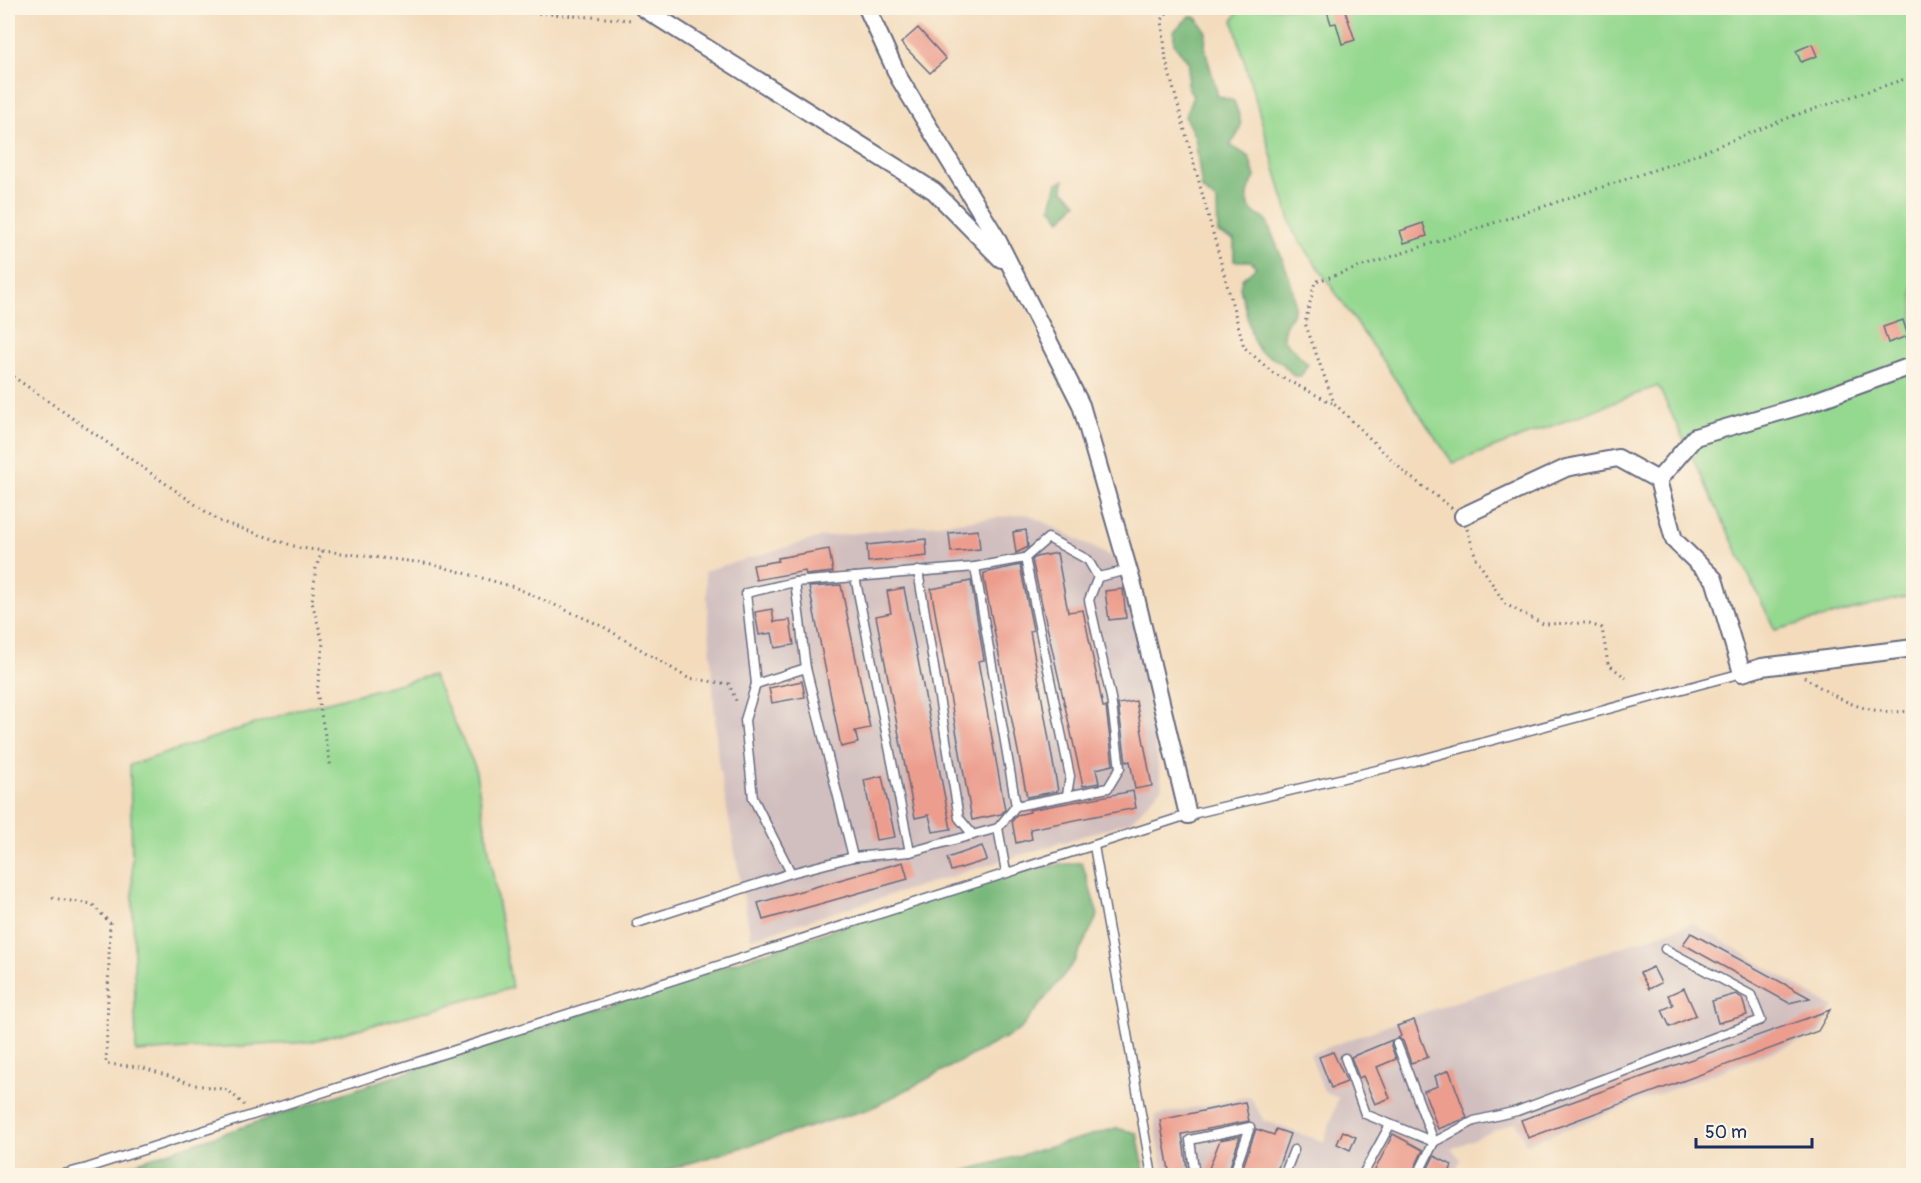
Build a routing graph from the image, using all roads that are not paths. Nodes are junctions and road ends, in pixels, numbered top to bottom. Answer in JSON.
{"nodes":[{"id":1,"x":867,"y":8,"type":"edge"},
{"id":2,"x":638,"y":14,"type":"edge"},
{"id":3,"x":1012,"y":270,"type":"junction"},
{"id":4,"x":1914,"y":365,"type":"edge"},
{"id":5,"x":1658,"y":480,"type":"junction"},
{"id":6,"x":1463,"y":516,"type":"road end"},
{"id":7,"x":1025,"y":558,"type":"junction"},
{"id":8,"x":975,"y":567,"type":"junction"},
{"id":9,"x":1128,"y":570,"type":"junction"},
{"id":10,"x":918,"y":571,"type":"junction"},
{"id":11,"x":1098,"y":576,"type":"junction"},
{"id":12,"x":855,"y":577,"type":"junction"},
{"id":13,"x":795,"y":582,"type":"junction"},
{"id":14,"x":1914,"y":648,"type":"edge"},
{"id":15,"x":806,"y":668,"type":"junction"},
{"id":16,"x":1742,"y":673,"type":"junction"},
{"id":17,"x":756,"y":684,"type":"junction"},
{"id":18,"x":1067,"y":795,"type":"junction"},
{"id":19,"x":1017,"y":806,"type":"junction"},
{"id":20,"x":1188,"y":815,"type":"junction"},
{"id":21,"x":998,"y":828,"type":"junction"},
{"id":22,"x":973,"y":834,"type":"junction"},
{"id":23,"x":1094,"y":846,"type":"junction"},
{"id":24,"x":910,"y":852,"type":"junction"},
{"id":25,"x":853,"y":857,"type":"junction"},
{"id":26,"x":1006,"y":872,"type":"junction"},
{"id":27,"x":791,"y":873,"type":"junction"},
{"id":28,"x":637,"y":923,"type":"dead end"},
{"id":29,"x":1665,"y":949,"type":"dead end"},
{"id":30,"x":1397,"y":1044,"type":"dead end"},
{"id":31,"x":1345,"y":1058,"type":"dead end"},
{"id":32,"x":1390,"y":1125,"type":"junction"},
{"id":33,"x":1434,"y":1142,"type":"junction"},
{"id":34,"x":1294,"y":1150,"type":"dead end"},
{"id":35,"x":56,"y":1176,"type":"edge"},
{"id":36,"x":1152,"y":1176,"type":"edge"},
{"id":37,"x":1195,"y":1176,"type":"edge"},
{"id":38,"x":1233,"y":1176,"type":"edge"},
{"id":39,"x":1284,"y":1176,"type":"edge"},
{"id":40,"x":1362,"y":1176,"type":"edge"},
{"id":41,"x":1417,"y":1176,"type":"edge"}],
"edges":[{"from":1,"to":3,"type":"street"},
{"from":2,"to":3,"type":"street"},
{"from":3,"to":9,"type":"street"},
{"from":4,"to":5,"type":"street"},
{"from":5,"to":6,"type":"street"},
{"from":5,"to":16,"type":"street"},
{"from":7,"to":8,"type":"lane"},
{"from":7,"to":11,"type":"lane"},
{"from":7,"to":18,"type":"lane"},
{"from":8,"to":10,"type":"lane"},
{"from":8,"to":19,"type":"lane"},
{"from":9,"to":11,"type":"lane"},
{"from":9,"to":20,"type":"street"},
{"from":10,"to":12,"type":"lane"},
{"from":10,"to":22,"type":"lane"},
{"from":11,"to":18,"type":"lane"},
{"from":12,"to":13,"type":"lane"},
{"from":12,"to":24,"type":"lane"},
{"from":13,"to":15,"type":"lane"},
{"from":13,"to":17,"type":"lane"},
{"from":14,"to":16,"type":"street"},
{"from":15,"to":17,"type":"lane"},
{"from":15,"to":25,"type":"lane"},
{"from":16,"to":20,"type":"lane"},
{"from":17,"to":27,"type":"lane"},
{"from":18,"to":19,"type":"lane"},
{"from":19,"to":21,"type":"lane"},
{"from":20,"to":23,"type":"lane"},
{"from":21,"to":22,"type":"lane"},
{"from":21,"to":26,"type":"lane"},
{"from":22,"to":24,"type":"lane"},
{"from":23,"to":26,"type":"lane"},
{"from":23,"to":36,"type":"lane"},
{"from":24,"to":25,"type":"lane"},
{"from":25,"to":27,"type":"lane"},
{"from":26,"to":35,"type":"lane"},
{"from":27,"to":28,"type":"lane"},
{"from":29,"to":33,"type":"lane"},
{"from":30,"to":33,"type":"lane"},
{"from":31,"to":32,"type":"lane"},
{"from":32,"to":33,"type":"lane"},
{"from":32,"to":40,"type":"lane"},
{"from":33,"to":41,"type":"lane"},
{"from":34,"to":39,"type":"lane"},
{"from":37,"to":38,"type":"lane"}]}
